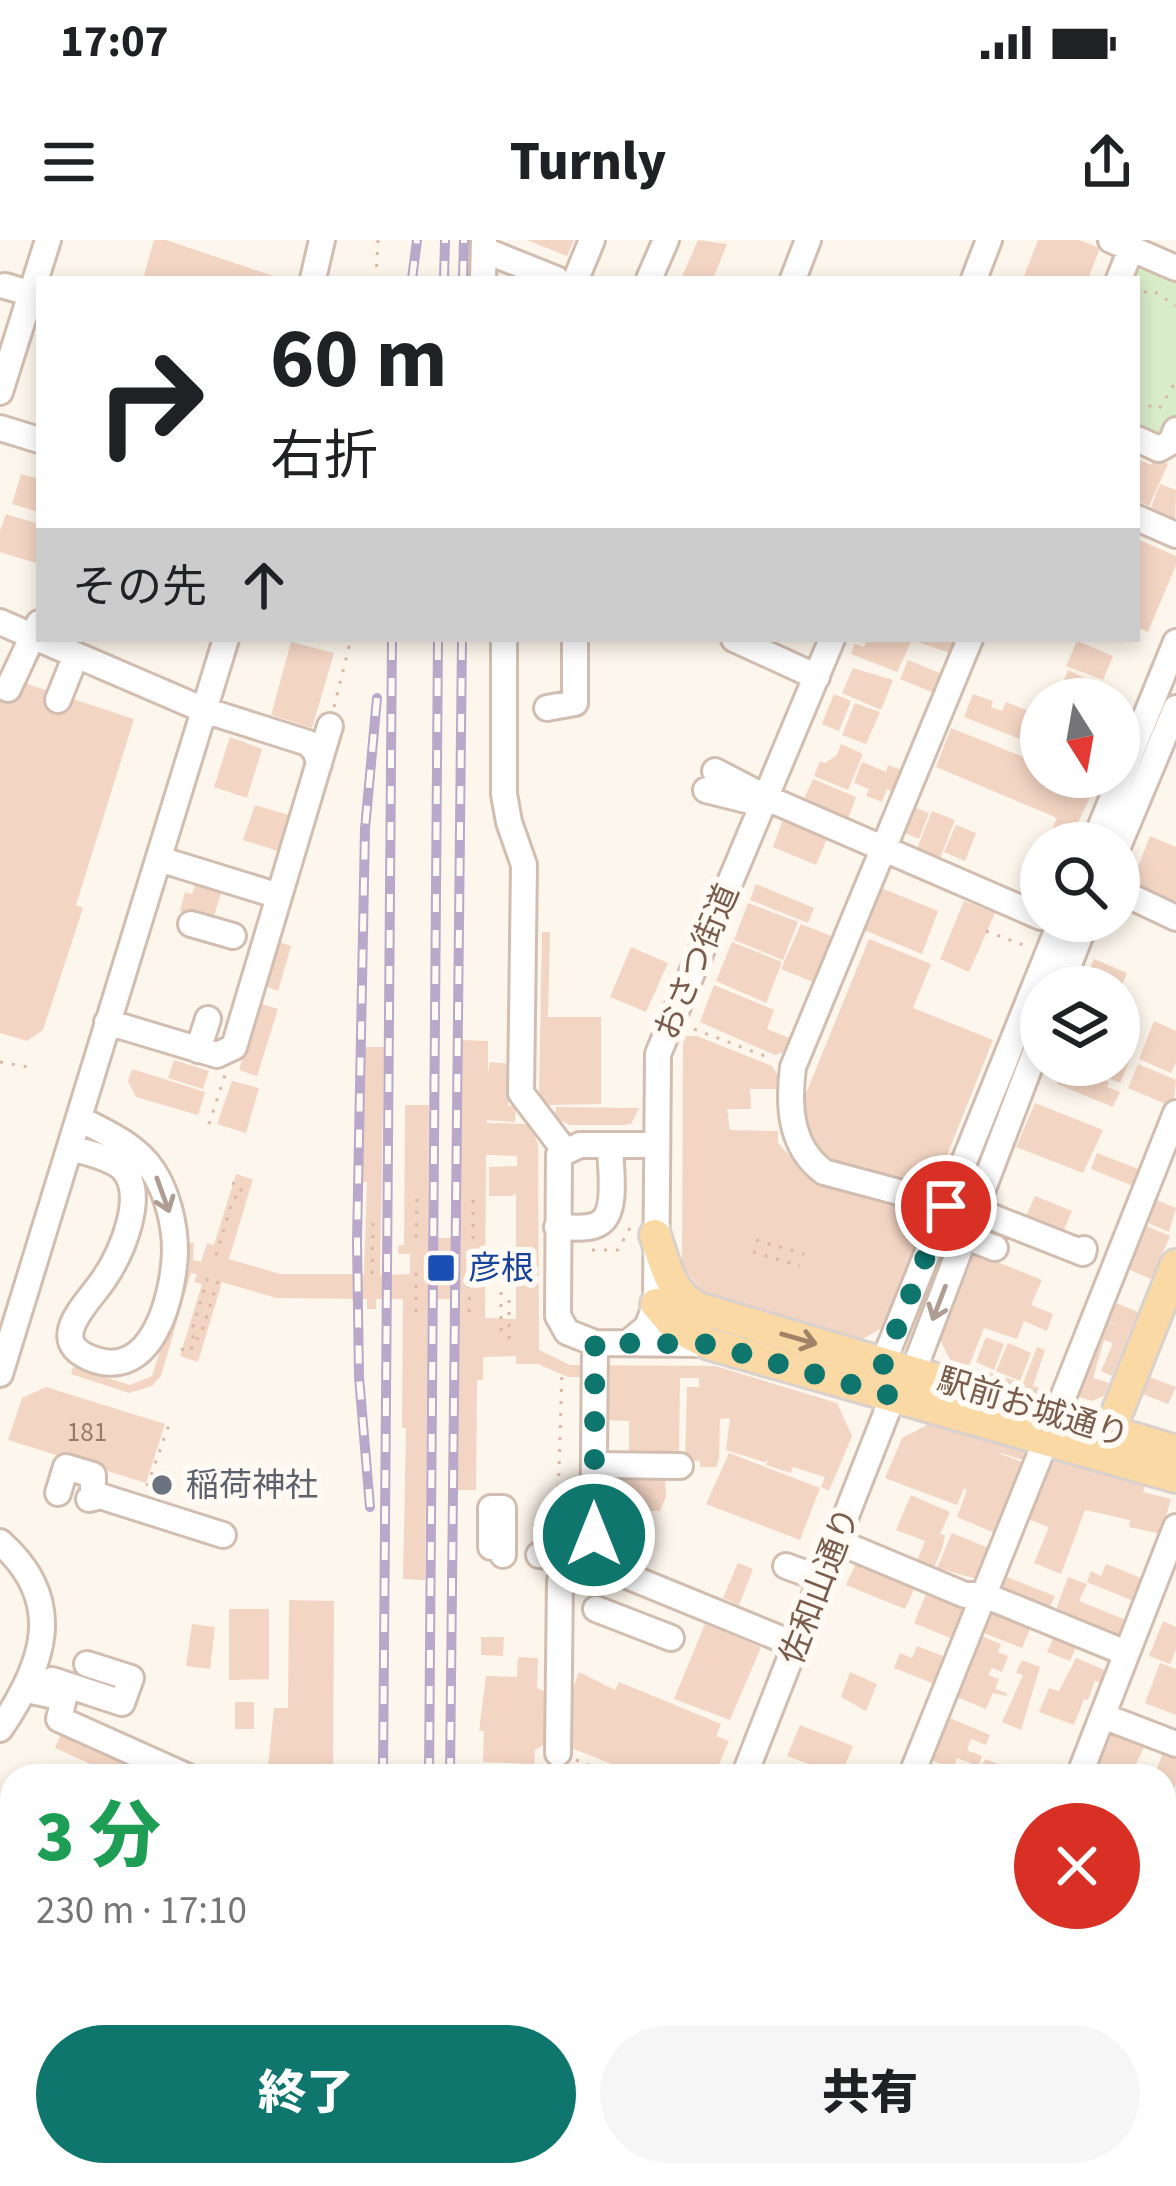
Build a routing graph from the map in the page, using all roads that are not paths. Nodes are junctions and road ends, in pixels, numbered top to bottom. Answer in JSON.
{"nodes":[{"id":1,"x":48,"y":240,"type":"edge"},
{"id":2,"x":592,"y":240,"type":"edge"},
{"id":3,"x":666,"y":240,"type":"edge"},
{"id":4,"x":808,"y":240,"type":"edge"},
{"id":5,"x":979,"y":243,"type":"edge"},
{"id":6,"x":1121,"y":244,"type":"edge"},
{"id":7,"x":313,"y":245,"type":"edge"},
{"id":8,"x":484,"y":245,"type":"edge"},
{"id":9,"x":1168,"y":262,"type":"edge"},
{"id":10,"x":794,"y":274,"type":"edge"},
{"id":11,"x":39,"y":276,"type":"edge"},
{"id":12,"x":313,"y":276,"type":"edge"},
{"id":13,"x":483,"y":276,"type":"edge"},
{"id":14,"x":541,"y":276,"type":"edge"},
{"id":15,"x":577,"y":276,"type":"edge"},
{"id":16,"x":651,"y":276,"type":"edge"},
{"id":17,"x":974,"y":276,"type":"edge"},
{"id":18,"x":1119,"y":276,"type":"edge"},
{"id":19,"x":5,"y":286,"type":"dead end"},
{"id":20,"x":35,"y":290,"type":"edge"},
{"id":21,"x":7,"y":350,"type":"edge"},
{"id":22,"x":0,"y":392,"type":"edge"},
{"id":23,"x":0,"y":428,"type":"edge"},
{"id":24,"x":1176,"y":430,"type":"edge"},
{"id":25,"x":36,"y":439,"type":"edge"},
{"id":26,"x":1140,"y":440,"type":"edge"},
{"id":27,"x":1140,"y":519,"type":"edge"},
{"id":28,"x":1176,"y":535,"type":"edge"},
{"id":29,"x":0,"y":624,"type":"edge"},
{"id":30,"x":36,"y":634,"type":"edge"},
{"id":31,"x":36,"y":636,"type":"edge"},
{"id":32,"x":225,"y":642,"type":"edge"},
{"id":33,"x":504,"y":642,"type":"edge"},
{"id":34,"x":575,"y":642,"type":"edge"},
{"id":35,"x":746,"y":642,"type":"edge"},
{"id":36,"x":831,"y":642,"type":"edge"},
{"id":37,"x":1176,"y":642,"type":"edge"},
{"id":38,"x":81,"y":650,"type":"edge"},
{"id":39,"x":967,"y":654,"type":"edge"},
{"id":40,"x":817,"y":676,"type":"junction"},
{"id":41,"x":8,"y":688,"type":"dead end"},
{"id":42,"x":58,"y":700,"type":"dead end"},
{"id":43,"x":547,"y":708,"type":"dead end"},
{"id":44,"x":1176,"y":708,"type":"edge"},
{"id":45,"x":204,"y":710,"type":"junction"},
{"id":46,"x":330,"y":726,"type":"road end"},
{"id":47,"x":319,"y":764,"type":"junction"},
{"id":48,"x":710,"y":781,"type":"dead end"},
{"id":49,"x":765,"y":802,"type":"junction"},
{"id":50,"x":1103,"y":822,"type":"edge"},
{"id":51,"x":1128,"y":822,"type":"edge"},
{"id":52,"x":884,"y":848,"type":"junction"},
{"id":53,"x":159,"y":859,"type":"junction"},
{"id":54,"x":1140,"y":903,"type":"edge"},
{"id":55,"x":1020,"y":905,"type":"edge"},
{"id":56,"x":272,"y":910,"type":"junction"},
{"id":57,"x":1169,"y":919,"type":"edge"},
{"id":58,"x":191,"y":924,"type":"dead end"},
{"id":59,"x":233,"y":936,"type":"dead end"},
{"id":60,"x":208,"y":1019,"type":"dead end"},
{"id":61,"x":106,"y":1022,"type":"junction"},
{"id":62,"x":1020,"y":1029,"type":"edge"},
{"id":63,"x":198,"y":1050,"type":"junction"},
{"id":64,"x":1032,"y":1086,"type":"edge"},
{"id":65,"x":1176,"y":1113,"type":"edge"},
{"id":66,"x":80,"y":1119,"type":"junction"},
{"id":67,"x":654,"y":1145,"type":"junction"},
{"id":68,"x":610,"y":1146,"type":"junction"},
{"id":69,"x":71,"y":1148,"type":"junction"},
{"id":70,"x":565,"y":1150,"type":"junction"},
{"id":71,"x":946,"y":1206,"type":"junction"},
{"id":72,"x":969,"y":1225,"type":"junction"},
{"id":73,"x":557,"y":1227,"type":"junction"},
{"id":74,"x":655,"y":1235,"type":"junction"},
{"id":75,"x":995,"y":1248,"type":"dead end"},
{"id":76,"x":1083,"y":1251,"type":"dead end"},
{"id":77,"x":1173,"y":1281,"type":"edge"},
{"id":78,"x":656,"y":1304,"type":"junction"},
{"id":79,"x":630,"y":1341,"type":"junction"},
{"id":80,"x":595,"y":1343,"type":"junction"},
{"id":81,"x":709,"y":1344,"type":"junction"},
{"id":82,"x":0,"y":1374,"type":"edge"},
{"id":83,"x":896,"y":1377,"type":"junction"},
{"id":84,"x":1051,"y":1427,"type":"junction"},
{"id":85,"x":1104,"y":1443,"type":"junction"},
{"id":86,"x":1176,"y":1450,"type":"edge"},
{"id":87,"x":594,"y":1465,"type":"junction"},
{"id":88,"x":680,"y":1466,"type":"dead end"},
{"id":89,"x":1176,"y":1477,"type":"edge"},
{"id":90,"x":58,"y":1493,"type":"dead end"},
{"id":91,"x":1176,"y":1527,"type":"edge"},
{"id":92,"x":223,"y":1535,"type":"dead end"},
{"id":93,"x":836,"y":1541,"type":"junction"},
{"id":94,"x":10,"y":1556,"type":"edge"},
{"id":95,"x":593,"y":1562,"type":"junction"},
{"id":96,"x":786,"y":1566,"type":"dead end"},
{"id":97,"x":642,"y":1577,"type":"junction"},
{"id":98,"x":822,"y":1579,"type":"junction"},
{"id":99,"x":1166,"y":1583,"type":"edge"},
{"id":100,"x":983,"y":1595,"type":"junction"},
{"id":101,"x":670,"y":1638,"type":"dead end"},
{"id":102,"x":796,"y":1645,"type":"junction"},
{"id":103,"x":543,"y":1646,"type":"dead end"},
{"id":104,"x":1126,"y":1653,"type":"junction"},
{"id":105,"x":88,"y":1664,"type":"dead end"},
{"id":106,"x":32,"y":1675,"type":"junction"},
{"id":107,"x":543,"y":1680,"type":"dead end"},
{"id":108,"x":0,"y":1729,"type":"edge"},
{"id":109,"x":1094,"y":1731,"type":"junction"},
{"id":110,"x":1176,"y":1744,"type":"edge"},
{"id":111,"x":558,"y":1753,"type":"road end"},
{"id":112,"x":916,"y":1760,"type":"edge"},
{"id":113,"x":159,"y":1764,"type":"edge"},
{"id":114,"x":751,"y":1764,"type":"edge"},
{"id":115,"x":1080,"y":1764,"type":"edge"}],
"edges":[{"from":1,"to":11,"type":"street"},
{"from":2,"to":15,"type":"street"},
{"from":3,"to":16,"type":"street"},
{"from":4,"to":10,"type":"street"},
{"from":5,"to":17,"type":"street"},
{"from":6,"to":9,"type":"street"},
{"from":6,"to":18,"type":"street"},
{"from":7,"to":12,"type":"street"},
{"from":8,"to":13,"type":"street"},
{"from":8,"to":14,"type":"street"},
{"from":19,"to":20,"type":"street"},
{"from":20,"to":21,"type":"street"},
{"from":21,"to":22,"type":"street"},
{"from":23,"to":25,"type":"street"},
{"from":24,"to":26,"type":"street"},
{"from":27,"to":28,"type":"street"},
{"from":29,"to":30,"type":"street"},
{"from":31,"to":41,"type":"street"},
{"from":32,"to":45,"type":"street"},
{"from":33,"to":70,"type":"street"},
{"from":34,"to":43,"type":"street"},
{"from":35,"to":40,"type":"street"},
{"from":36,"to":40,"type":"street","name":"おさつ街道"},
{"from":37,"to":50,"type":"street"},
{"from":38,"to":42,"type":"street"},
{"from":38,"to":45,"type":"street"},
{"from":39,"to":52,"type":"street"},
{"from":40,"to":49,"type":"street","name":"おさつ街道"},
{"from":44,"to":51,"type":"street"},
{"from":45,"to":47,"type":"street"},
{"from":45,"to":53,"type":"street"},
{"from":46,"to":47,"type":"street"},
{"from":47,"to":56,"type":"street"},
{"from":48,"to":49,"type":"street"},
{"from":49,"to":52,"type":"street"},
{"from":49,"to":67,"type":"street","name":"おさつ街道"},
{"from":52,"to":55,"type":"street"},
{"from":52,"to":71,"type":"street"},
{"from":53,"to":56,"type":"street"},
{"from":53,"to":61,"type":"street"},
{"from":54,"to":57,"type":"street"},
{"from":56,"to":63,"type":"street"},
{"from":58,"to":59,"type":"street"},
{"from":60,"to":63,"type":"street"},
{"from":61,"to":63,"type":"street"},
{"from":61,"to":66,"type":"street"},
{"from":62,"to":71,"type":"street","name":"佐和山通り"},
{"from":64,"to":72,"type":"street","name":"佐和山通り"},
{"from":65,"to":84,"type":"street"},
{"from":66,"to":69,"type":"street"},
{"from":66,"to":69,"type":"street","one_way":true},
{"from":67,"to":68,"type":"street"},
{"from":67,"to":74,"type":"street","name":"おさつ街道"},
{"from":68,"to":70,"type":"street"},
{"from":68,"to":73,"type":"street"},
{"from":69,"to":82,"type":"street"},
{"from":70,"to":73,"type":"street"},
{"from":71,"to":72,"type":"street"},
{"from":71,"to":83,"type":"street","name":"佐和山通り"},
{"from":72,"to":75,"type":"street"},
{"from":72,"to":76,"type":"street"},
{"from":72,"to":83,"type":"street","name":"佐和山通り","one_way":true},
{"from":73,"to":80,"type":"street"},
{"from":74,"to":78,"type":"street","name":"おさつ街道"},
{"from":74,"to":83,"type":"main road","name":"駅前お城通り","one_way":true},
{"from":77,"to":85,"type":"main road"},
{"from":78,"to":79,"type":"street"},
{"from":78,"to":81,"type":"main road","name":"駅前お城通り"},
{"from":79,"to":80,"type":"street"},
{"from":79,"to":81,"type":"street"},
{"from":80,"to":87,"type":"street"},
{"from":81,"to":83,"type":"main road","name":"駅前お城通り"},
{"from":83,"to":84,"type":"main road","name":"駅前お城通り"},
{"from":83,"to":93,"type":"street","name":"佐和山通り"},
{"from":84,"to":85,"type":"main road","name":"駅前お城通り"},
{"from":84,"to":100,"type":"street"},
{"from":85,"to":86,"type":"main road","name":"駅前お城通り"},
{"from":85,"to":89,"type":"main road","name":"駅前お城通り"},
{"from":87,"to":88,"type":"street"},
{"from":87,"to":95,"type":"street"},
{"from":90,"to":92,"type":"street"},
{"from":91,"to":99,"type":"street"},
{"from":93,"to":98,"type":"street","name":"佐和山通り"},
{"from":93,"to":100,"type":"street"},
{"from":94,"to":106,"type":"street"},
{"from":95,"to":97,"type":"street"},
{"from":95,"to":111,"type":"street"},
{"from":96,"to":98,"type":"street"},
{"from":97,"to":101,"type":"street"},
{"from":97,"to":102,"type":"street"},
{"from":98,"to":102,"type":"street","name":"佐和山通り"},
{"from":99,"to":104,"type":"street"},
{"from":100,"to":104,"type":"street"},
{"from":100,"to":112,"type":"street"},
{"from":102,"to":114,"type":"street","name":"佐和山通り"},
{"from":103,"to":107,"type":"street"},
{"from":104,"to":109,"type":"street"},
{"from":105,"to":106,"type":"street"},
{"from":106,"to":108,"type":"street"},
{"from":106,"to":113,"type":"street"},
{"from":109,"to":110,"type":"street"},
{"from":109,"to":115,"type":"street"}]}
